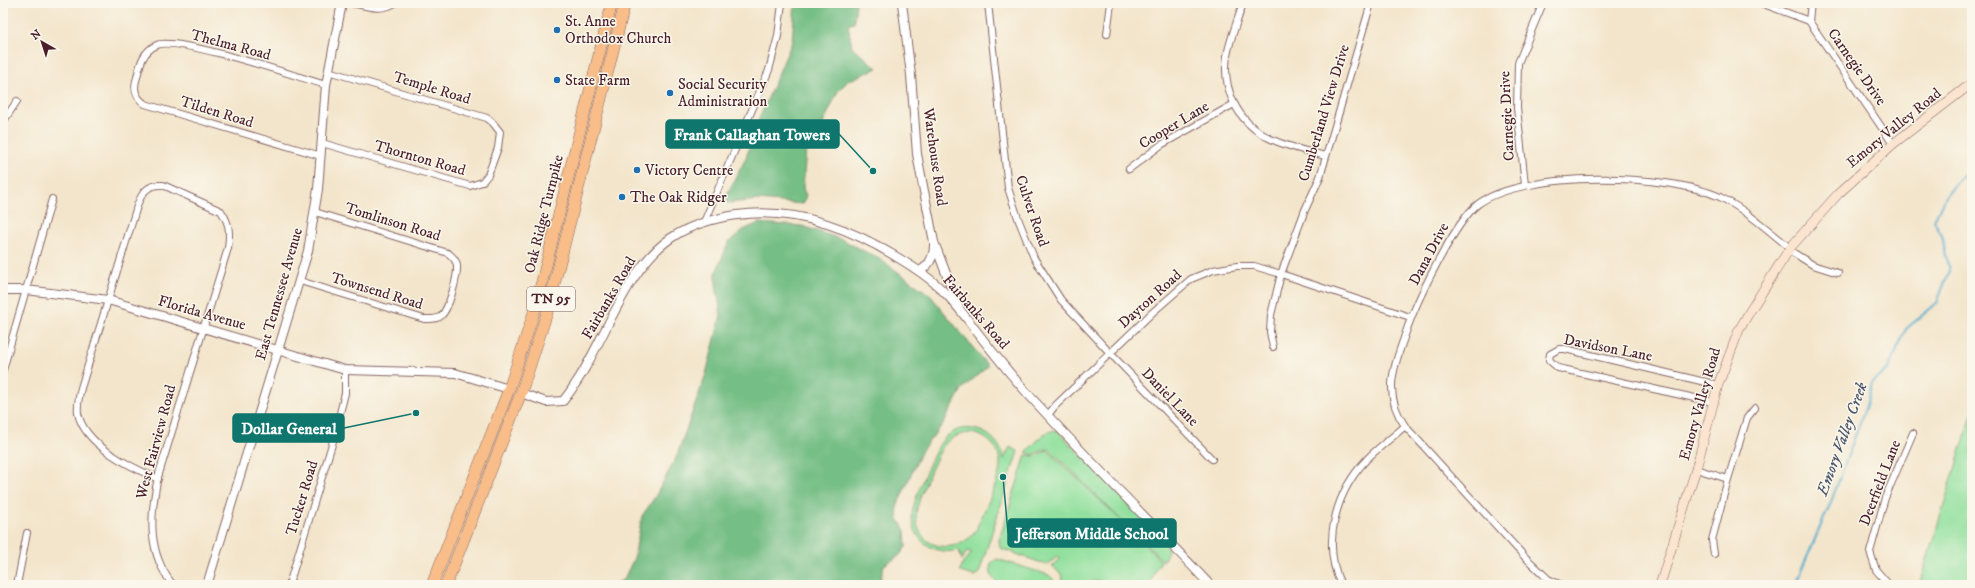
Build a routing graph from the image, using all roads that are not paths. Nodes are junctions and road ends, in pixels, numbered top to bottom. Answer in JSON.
{"nodes":[{"id":1,"x":342,"y":3,"type":"edge"},
{"id":2,"x":351,"y":3,"type":"edge"},
{"id":3,"x":395,"y":3,"type":"edge"},
{"id":4,"x":612,"y":3,"type":"edge"},
{"id":5,"x":625,"y":3,"type":"edge"},
{"id":6,"x":782,"y":3,"type":"edge"},
{"id":7,"x":902,"y":3,"type":"edge"},
{"id":8,"x":988,"y":3,"type":"edge"},
{"id":9,"x":1111,"y":3,"type":"edge"},
{"id":10,"x":1243,"y":3,"type":"edge"},
{"id":11,"x":1371,"y":3,"type":"edge"},
{"id":12,"x":1543,"y":3,"type":"edge"},
{"id":13,"x":1760,"y":3,"type":"edge"},
{"id":14,"x":1811,"y":3,"type":"edge"},
{"id":15,"x":1809,"y":22,"type":"junction"},
{"id":16,"x":1107,"y":34,"type":"dead end"},
{"id":17,"x":597,"y":66,"type":"junction"},
{"id":18,"x":140,"y":67,"type":"joint"},
{"id":19,"x":609,"y":69,"type":"junction"},
{"id":20,"x":328,"y":71,"type":"junction"},
{"id":21,"x":1972,"y":83,"type":"edge"},
{"id":22,"x":326,"y":85,"type":"junction"},
{"id":23,"x":18,"y":101,"type":"dead end"},
{"id":24,"x":1234,"y":104,"type":"junction"},
{"id":25,"x":3,"y":122,"type":"edge"},
{"id":26,"x":322,"y":143,"type":"junction"},
{"id":27,"x":1893,"y":144,"type":"junction"},
{"id":28,"x":321,"y":156,"type":"junction"},
{"id":29,"x":496,"y":156,"type":"joint"},
{"id":30,"x":1325,"y":156,"type":"junction"},
{"id":31,"x":1129,"y":169,"type":"dead end"},
{"id":32,"x":1525,"y":185,"type":"junction"},
{"id":33,"x":52,"y":199,"type":"dead end"},
{"id":34,"x":315,"y":212,"type":"junction"},
{"id":35,"x":704,"y":222,"type":"junction"},
{"id":36,"x":934,"y":242,"type":"junction"},
{"id":37,"x":1790,"y":249,"type":"junction"},
{"id":38,"x":920,"y":271,"type":"junction"},
{"id":39,"x":1838,"y":273,"type":"dead end"},
{"id":40,"x":1281,"y":274,"type":"junction"},
{"id":41,"x":300,"y":281,"type":"junction"},
{"id":42,"x":453,"y":289,"type":"joint"},
{"id":43,"x":3,"y":290,"type":"edge"},
{"id":44,"x":26,"y":290,"type":"junction"},
{"id":45,"x":108,"y":300,"type":"junction"},
{"id":46,"x":959,"y":309,"type":"junction"},
{"id":47,"x":1410,"y":317,"type":"junction"},
{"id":48,"x":203,"y":328,"type":"junction"},
{"id":49,"x":1273,"y":347,"type":"dead end"},
{"id":50,"x":278,"y":349,"type":"junction"},
{"id":51,"x":1110,"y":354,"type":"junction"},
{"id":52,"x":3,"y":370,"type":"edge"},
{"id":53,"x":345,"y":370,"type":"junction"},
{"id":54,"x":1718,"y":385,"type":"junction"},
{"id":55,"x":509,"y":389,"type":"junction"},
{"id":56,"x":521,"y":393,"type":"junction"},
{"id":57,"x":1713,"y":402,"type":"junction"},
{"id":58,"x":1755,"y":408,"type":"dead end"},
{"id":59,"x":1048,"y":415,"type":"junction"},
{"id":60,"x":1405,"y":426,"type":"junction"},
{"id":61,"x":1913,"y":433,"type":"dead end"},
{"id":62,"x":1212,"y":459,"type":"dead end"},
{"id":63,"x":1696,"y":469,"type":"junction"},
{"id":64,"x":158,"y":479,"type":"junction"},
{"id":65,"x":1728,"y":479,"type":"junction"},
{"id":66,"x":27,"y":533,"type":"dead end"},
{"id":67,"x":1714,"y":554,"type":"dead end"},
{"id":68,"x":1546,"y":582,"type":"edge"},
{"id":69,"x":17,"y":585,"type":"edge"},
{"id":70,"x":173,"y":585,"type":"edge"},
{"id":71,"x":207,"y":585,"type":"edge"},
{"id":72,"x":289,"y":585,"type":"edge"},
{"id":73,"x":432,"y":585,"type":"edge"},
{"id":74,"x":446,"y":585,"type":"edge"},
{"id":75,"x":1210,"y":585,"type":"edge"},
{"id":76,"x":1342,"y":585,"type":"edge"},
{"id":77,"x":1561,"y":585,"type":"edge"},
{"id":78,"x":1660,"y":585,"type":"edge"},
{"id":79,"x":1889,"y":585,"type":"edge"}],
"edges":[{"from":1,"to":20,"type":"street","name":"East Tennessee Avenue"},
{"from":2,"to":3,"type":"street"},
{"from":4,"to":17,"type":"highway","name":"Oak Ridge Turnpike","number":"TN 95"},
{"from":5,"to":19,"type":"highway","name":"Oak Ridge Turnpike","number":"TN 95"},
{"from":6,"to":35,"type":"street"},
{"from":7,"to":36,"type":"street","name":"Warehouse Road"},
{"from":8,"to":51,"type":"street","name":"Culver Road"},
{"from":9,"to":16,"type":"street"},
{"from":10,"to":24,"type":"street"},
{"from":11,"to":30,"type":"street","name":"Cumberland View Drive"},
{"from":12,"to":32,"type":"street","name":"Carnegie Drive"},
{"from":13,"to":15,"type":"street"},
{"from":14,"to":15,"type":"street","name":"Carnegie Drive"},
{"from":15,"to":27,"type":"street","name":"Carnegie Drive"},
{"from":17,"to":19,"type":"highway"},
{"from":17,"to":55,"type":"highway","name":"Oak Ridge Turnpike","number":"TN 95"},
{"from":18,"to":22,"type":"street","name":"Thelma Road"},
{"from":18,"to":28,"type":"street","name":"Tilden Road"},
{"from":19,"to":56,"type":"highway","name":"Oak Ridge Turnpike","number":"TN 95"},
{"from":20,"to":22,"type":"street","name":"East Tennessee Avenue"},
{"from":20,"to":29,"type":"street","name":"Temple Road"},
{"from":21,"to":27,"type":"main road","name":"Emory Valley Road"},
{"from":22,"to":26,"type":"street","name":"East Tennessee Avenue"},
{"from":23,"to":25,"type":"street"},
{"from":24,"to":30,"type":"street"},
{"from":24,"to":31,"type":"street","name":"Cooper Lane"},
{"from":26,"to":28,"type":"street","name":"East Tennessee Avenue"},
{"from":26,"to":29,"type":"street","name":"Thornton Road"},
{"from":27,"to":37,"type":"main road","name":"Emory Valley Road"},
{"from":28,"to":34,"type":"street","name":"East Tennessee Avenue"},
{"from":30,"to":40,"type":"street","name":"Cumberland View Drive"},
{"from":32,"to":37,"type":"street","name":"Dana Drive"},
{"from":32,"to":47,"type":"street","name":"Dana Drive"},
{"from":33,"to":44,"type":"street"},
{"from":34,"to":41,"type":"street","name":"East Tennessee Avenue"},
{"from":34,"to":42,"type":"street","name":"Tomlinson Road"},
{"from":35,"to":38,"type":"street","name":"Fairbanks Road"},
{"from":35,"to":56,"type":"street","name":"Fairbanks Road"},
{"from":36,"to":38,"type":"street"},
{"from":36,"to":46,"type":"street","name":"Warehouse Road"},
{"from":37,"to":39,"type":"street","name":"Dana Drive"},
{"from":37,"to":54,"type":"main road","name":"Emory Valley Road"},
{"from":38,"to":46,"type":"street","name":"Fairbanks Road"},
{"from":40,"to":47,"type":"street","name":"Dayton Road"},
{"from":40,"to":49,"type":"street","name":"Cumberland View Drive"},
{"from":40,"to":51,"type":"street","name":"Dayton Road"},
{"from":41,"to":42,"type":"street","name":"Townsend Road"},
{"from":41,"to":50,"type":"street","name":"East Tennessee Avenue"},
{"from":43,"to":44,"type":"street","name":"Florida Avenue"},
{"from":44,"to":45,"type":"street","name":"Florida Avenue"},
{"from":44,"to":52,"type":"street"},
{"from":45,"to":48,"type":"street","name":"Florida Avenue"},
{"from":45,"to":48,"type":"street","name":"West Fairview Road"},
{"from":45,"to":64,"type":"street","name":"West Fairview Road"},
{"from":46,"to":59,"type":"street","name":"Fairbanks Road"},
{"from":47,"to":60,"type":"street","name":"Dana Drive"},
{"from":48,"to":50,"type":"street","name":"Florida Avenue"},
{"from":48,"to":64,"type":"street","name":"West Fairview Road"},
{"from":50,"to":53,"type":"street","name":"Florida Avenue"},
{"from":50,"to":71,"type":"street","name":"East Tennessee Avenue"},
{"from":51,"to":59,"type":"street","name":"Dayton Road"},
{"from":51,"to":62,"type":"street","name":"Daniel Lane"},
{"from":53,"to":55,"type":"street","name":"Florida Avenue"},
{"from":53,"to":72,"type":"street","name":"Tucker Road"},
{"from":54,"to":57,"type":"main road","name":"Emory Valley Road"},
{"from":54,"to":57,"type":"street","name":"Davidson Lane"},
{"from":55,"to":56,"type":"highway"},
{"from":55,"to":73,"type":"highway","name":"Oak Ridge Turnpike","number":"TN 95"},
{"from":56,"to":74,"type":"highway","name":"Oak Ridge Turnpike","number":"TN 95"},
{"from":57,"to":63,"type":"main road","name":"Emory Valley Road"},
{"from":58,"to":65,"type":"street"},
{"from":59,"to":75,"type":"street","name":"Fairbanks Road"},
{"from":60,"to":68,"type":"street","name":"Dana Drive"},
{"from":60,"to":76,"type":"street"},
{"from":61,"to":79,"type":"street","name":"Deerfield Lane"},
{"from":63,"to":65,"type":"street"},
{"from":63,"to":78,"type":"main road","name":"Emory Valley Road"},
{"from":64,"to":70,"type":"street","name":"West Fairview Road"},
{"from":65,"to":67,"type":"street"},
{"from":66,"to":69,"type":"street"},
{"from":68,"to":77,"type":"street","name":"Dana Drive"}]}
